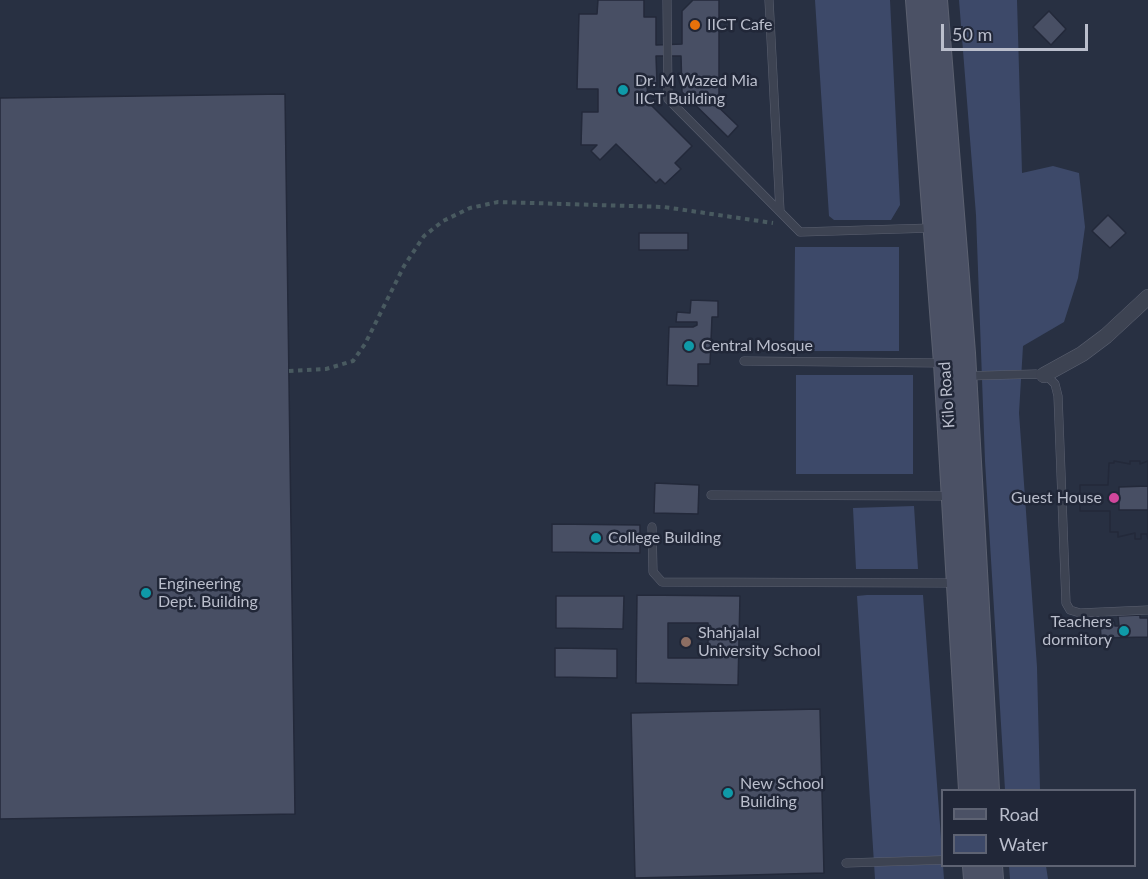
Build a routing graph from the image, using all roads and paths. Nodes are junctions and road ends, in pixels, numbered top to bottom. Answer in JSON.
{"nodes":[{"id":1,"x":667,"y":0,"type":"edge"},
{"id":2,"x":769,"y":0,"type":"edge"},
{"id":3,"x":917,"y":0,"type":"edge"},
{"id":4,"x":936,"y":0,"type":"edge"},
{"id":5,"x":780,"y":211,"type":"junction"},
{"id":6,"x":795,"y":226,"type":"junction"},
{"id":7,"x":935,"y":227,"type":"junction"},
{"id":8,"x":1148,"y":297,"type":"edge"},
{"id":9,"x":744,"y":361,"type":"dead end"},
{"id":10,"x":289,"y":371,"type":"dead end"},
{"id":11,"x":952,"y":372,"type":"junction"},
{"id":12,"x":1044,"y":375,"type":"junction"},
{"id":13,"x":711,"y":495,"type":"dead end"},
{"id":14,"x":953,"y":496,"type":"junction"},
{"id":15,"x":652,"y":527,"type":"dead end"},
{"id":16,"x":957,"y":583,"type":"junction"},
{"id":17,"x":1148,"y":610,"type":"edge"},
{"id":18,"x":970,"y":789,"type":"edge"},
{"id":19,"x":988,"y":789,"type":"edge"},
{"id":20,"x":941,"y":860,"type":"edge"},
{"id":21,"x":846,"y":862,"type":"dead end"}],
"edges":[{"from":1,"to":5,"type":"lane"},
{"from":2,"to":5,"type":"lane"},
{"from":3,"to":7,"type":"street","name":"Kilo Road"},
{"from":4,"to":11,"type":"street","name":"Kilo Road"},
{"from":5,"to":6,"type":"lane"},
{"from":6,"to":7,"type":"lane"},
{"from":6,"to":10,"type":"path"},
{"from":7,"to":11,"type":"street","name":"Kilo Road"},
{"from":8,"to":12,"type":"street"},
{"from":9,"to":11,"type":"lane"},
{"from":11,"to":12,"type":"lane"},
{"from":11,"to":14,"type":"street","name":"Kilo Road"},
{"from":11,"to":19,"type":"street","name":"Kilo Road"},
{"from":12,"to":17,"type":"lane"},
{"from":13,"to":14,"type":"lane"},
{"from":14,"to":16,"type":"street","name":"Kilo Road"},
{"from":15,"to":16,"type":"lane"},
{"from":16,"to":18,"type":"street","name":"Kilo Road"},
{"from":20,"to":21,"type":"lane"}]}
